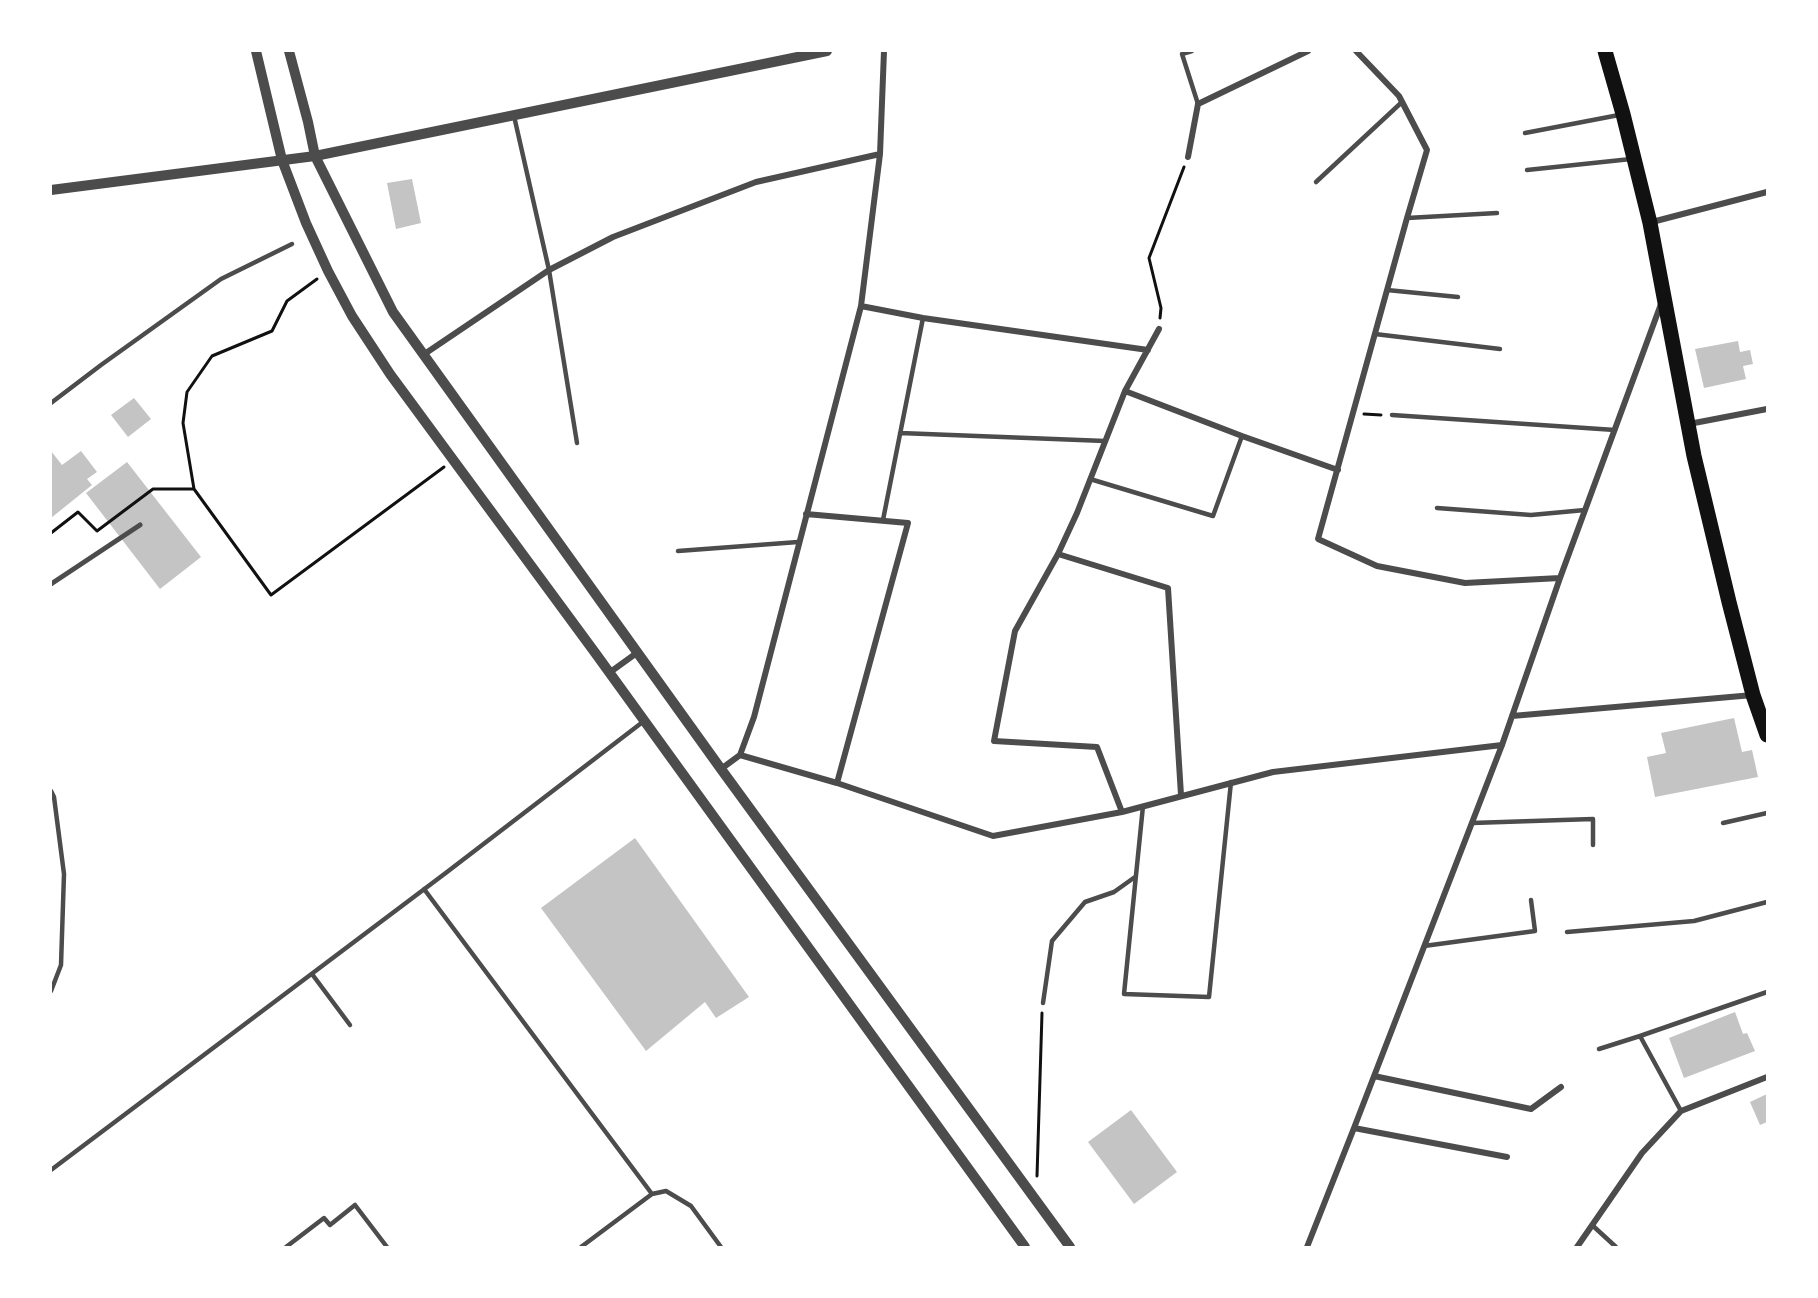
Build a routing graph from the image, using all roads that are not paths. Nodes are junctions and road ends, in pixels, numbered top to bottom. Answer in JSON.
{"nodes":[{"id":1,"x":256,"y":51,"type":"edge"},
{"id":2,"x":289,"y":51,"type":"edge"},
{"id":3,"x":826,"y":51,"type":"edge"},
{"id":4,"x":884,"y":51,"type":"edge"},
{"id":5,"x":1192,"y":51,"type":"edge"},
{"id":6,"x":1308,"y":51,"type":"edge"},
{"id":7,"x":1356,"y":51,"type":"edge"},
{"id":8,"x":1605,"y":51,"type":"edge"},
{"id":9,"x":1402,"y":102,"type":"junction"},
{"id":10,"x":1198,"y":104,"type":"junction"},
{"id":11,"x":1623,"y":114,"type":"junction"},
{"id":12,"x":514,"y":115,"type":"junction"},
{"id":13,"x":1525,"y":133,"type":"dead end"},
{"id":14,"x":880,"y":154,"type":"junction"},
{"id":15,"x":315,"y":156,"type":"junction"},
{"id":16,"x":1188,"y":157,"type":"road end"},
{"id":17,"x":1635,"y":159,"type":"junction"},
{"id":18,"x":282,"y":160,"type":"junction"},
{"id":19,"x":1527,"y":171,"type":"dead end"},
{"id":20,"x":1316,"y":182,"type":"dead end"},
{"id":21,"x":51,"y":190,"type":"edge"},
{"id":22,"x":1767,"y":192,"type":"edge"},
{"id":23,"x":1497,"y":213,"type":"dead end"},
{"id":24,"x":1407,"y":218,"type":"junction"},
{"id":25,"x":1650,"y":223,"type":"junction"},
{"id":26,"x":292,"y":244,"type":"dead end"},
{"id":27,"x":549,"y":270,"type":"junction"},
{"id":28,"x":1387,"y":290,"type":"junction"},
{"id":29,"x":1664,"y":296,"type":"junction"},
{"id":30,"x":1458,"y":297,"type":"dead end"},
{"id":31,"x":861,"y":306,"type":"junction"},
{"id":32,"x":923,"y":318,"type":"junction"},
{"id":33,"x":1159,"y":329,"type":"road end"},
{"id":34,"x":1376,"y":334,"type":"junction"},
{"id":35,"x":1500,"y":349,"type":"dead end"},
{"id":36,"x":1148,"y":350,"type":"junction"},
{"id":37,"x":423,"y":356,"type":"junction"},
{"id":38,"x":1125,"y":391,"type":"junction"},
{"id":39,"x":51,"y":403,"type":"edge"},
{"id":40,"x":1767,"y":409,"type":"edge"},
{"id":41,"x":1392,"y":416,"type":"road end"},
{"id":42,"x":1688,"y":424,"type":"junction"},
{"id":43,"x":1615,"y":430,"type":"junction"},
{"id":44,"x":900,"y":433,"type":"junction"},
{"id":45,"x":1242,"y":436,"type":"junction"},
{"id":46,"x":1104,"y":441,"type":"junction"},
{"id":47,"x":578,"y":443,"type":"dead end"},
{"id":48,"x":1338,"y":470,"type":"junction"},
{"id":49,"x":1090,"y":479,"type":"junction"},
{"id":50,"x":1437,"y":508,"type":"dead end"},
{"id":51,"x":1585,"y":510,"type":"junction"},
{"id":52,"x":806,"y":514,"type":"junction"},
{"id":53,"x":883,"y":520,"type":"junction"},
{"id":54,"x":140,"y":525,"type":"dead end"},
{"id":55,"x":798,"y":542,"type":"junction"},
{"id":56,"x":678,"y":551,"type":"dead end"},
{"id":57,"x":1058,"y":554,"type":"junction"},
{"id":58,"x":1560,"y":578,"type":"junction"},
{"id":59,"x":51,"y":584,"type":"edge"},
{"id":60,"x":638,"y":652,"type":"junction"},
{"id":61,"x":609,"y":673,"type":"junction"},
{"id":62,"x":1753,"y":695,"type":"junction"},
{"id":63,"x":1512,"y":716,"type":"junction"},
{"id":64,"x":644,"y":721,"type":"junction"},
{"id":65,"x":1767,"y":735,"type":"edge"},
{"id":66,"x":1502,"y":745,"type":"junction"},
{"id":67,"x":740,"y":755,"type":"junction"},
{"id":68,"x":721,"y":769,"type":"junction"},
{"id":69,"x":837,"y":783,"type":"junction"},
{"id":70,"x":1232,"y":783,"type":"junction"},
{"id":71,"x":51,"y":791,"type":"edge"},
{"id":72,"x":1181,"y":795,"type":"junction"},
{"id":73,"x":1143,"y":806,"type":"junction"},
{"id":74,"x":1122,"y":812,"type":"junction"},
{"id":75,"x":1767,"y":813,"type":"edge"},
{"id":76,"x":1472,"y":823,"type":"junction"},
{"id":77,"x":1723,"y":823,"type":"dead end"},
{"id":78,"x":1593,"y":845,"type":"dead end"},
{"id":79,"x":1135,"y":876,"type":"junction"},
{"id":80,"x":424,"y":889,"type":"junction"},
{"id":81,"x":1531,"y":900,"type":"dead end"},
{"id":82,"x":1767,"y":902,"type":"edge"},
{"id":83,"x":1568,"y":932,"type":"dead end"},
{"id":84,"x":1424,"y":946,"type":"junction"},
{"id":85,"x":312,"y":974,"type":"junction"},
{"id":86,"x":51,"y":991,"type":"edge"},
{"id":87,"x":1767,"y":992,"type":"edge"},
{"id":88,"x":1043,"y":1003,"type":"road end"},
{"id":89,"x":350,"y":1025,"type":"dead end"},
{"id":90,"x":1640,"y":1036,"type":"junction"},
{"id":91,"x":1599,"y":1049,"type":"dead end"},
{"id":92,"x":1374,"y":1076,"type":"junction"},
{"id":93,"x":1767,"y":1077,"type":"edge"},
{"id":94,"x":1561,"y":1087,"type":"dead end"},
{"id":95,"x":1681,"y":1111,"type":"junction"},
{"id":96,"x":1354,"y":1128,"type":"junction"},
{"id":97,"x":1507,"y":1157,"type":"dead end"},
{"id":98,"x":51,"y":1170,"type":"edge"},
{"id":99,"x":652,"y":1194,"type":"junction"},
{"id":100,"x":1592,"y":1225,"type":"junction"},
{"id":101,"x":286,"y":1247,"type":"edge"},
{"id":102,"x":387,"y":1247,"type":"edge"},
{"id":103,"x":581,"y":1247,"type":"edge"},
{"id":104,"x":721,"y":1247,"type":"edge"},
{"id":105,"x":1025,"y":1247,"type":"edge"},
{"id":106,"x":1070,"y":1247,"type":"edge"},
{"id":107,"x":1306,"y":1247,"type":"edge"},
{"id":108,"x":1577,"y":1247,"type":"edge"},
{"id":109,"x":1616,"y":1247,"type":"edge"}],
"edges":[{"from":1,"to":18,"type":"street"},
{"from":2,"to":15,"type":"street"},
{"from":3,"to":12,"type":"street"},
{"from":4,"to":14,"type":"street"},
{"from":5,"to":10,"type":"lane"},
{"from":6,"to":10,"type":"street"},
{"from":7,"to":9,"type":"street"},
{"from":8,"to":11,"type":"main road"},
{"from":9,"to":20,"type":"lane"},
{"from":9,"to":24,"type":"street"},
{"from":10,"to":16,"type":"street"},
{"from":11,"to":13,"type":"lane"},
{"from":11,"to":17,"type":"main road"},
{"from":12,"to":15,"type":"street"},
{"from":12,"to":27,"type":"lane"},
{"from":14,"to":27,"type":"street"},
{"from":14,"to":31,"type":"street"},
{"from":15,"to":18,"type":"street"},
{"from":15,"to":37,"type":"street"},
{"from":17,"to":19,"type":"lane"},
{"from":17,"to":25,"type":"main road"},
{"from":18,"to":21,"type":"street"},
{"from":18,"to":61,"type":"street"},
{"from":22,"to":25,"type":"street"},
{"from":23,"to":24,"type":"lane"},
{"from":24,"to":28,"type":"street"},
{"from":25,"to":29,"type":"main road"},
{"from":26,"to":39,"type":"lane"},
{"from":27,"to":37,"type":"street"},
{"from":27,"to":47,"type":"lane"},
{"from":28,"to":30,"type":"lane"},
{"from":28,"to":34,"type":"street"},
{"from":29,"to":42,"type":"main road"},
{"from":29,"to":43,"type":"street"},
{"from":31,"to":32,"type":"street"},
{"from":31,"to":52,"type":"street"},
{"from":32,"to":36,"type":"street"},
{"from":32,"to":44,"type":"lane"},
{"from":33,"to":36,"type":"street"},
{"from":34,"to":35,"type":"lane"},
{"from":34,"to":48,"type":"street"},
{"from":36,"to":38,"type":"street"},
{"from":37,"to":60,"type":"street"},
{"from":38,"to":45,"type":"street"},
{"from":38,"to":46,"type":"street"},
{"from":40,"to":42,"type":"street"},
{"from":41,"to":43,"type":"lane"},
{"from":42,"to":62,"type":"main road"},
{"from":43,"to":51,"type":"street"},
{"from":44,"to":46,"type":"lane"},
{"from":44,"to":53,"type":"lane"},
{"from":45,"to":48,"type":"street"},
{"from":45,"to":49,"type":"lane"},
{"from":46,"to":49,"type":"street"},
{"from":48,"to":58,"type":"street"},
{"from":49,"to":57,"type":"street"},
{"from":50,"to":51,"type":"lane"},
{"from":51,"to":58,"type":"street"},
{"from":52,"to":53,"type":"street"},
{"from":52,"to":55,"type":"street"},
{"from":53,"to":69,"type":"street"},
{"from":54,"to":59,"type":"street"},
{"from":55,"to":56,"type":"lane"},
{"from":55,"to":67,"type":"street"},
{"from":57,"to":72,"type":"street"},
{"from":57,"to":74,"type":"street"},
{"from":58,"to":63,"type":"street"},
{"from":60,"to":61,"type":"street"},
{"from":60,"to":68,"type":"street"},
{"from":61,"to":64,"type":"street"},
{"from":62,"to":63,"type":"street"},
{"from":62,"to":65,"type":"main road"},
{"from":63,"to":66,"type":"street"},
{"from":64,"to":80,"type":"lane"},
{"from":64,"to":105,"type":"street"},
{"from":66,"to":70,"type":"street"},
{"from":66,"to":76,"type":"street"},
{"from":67,"to":68,"type":"street"},
{"from":67,"to":69,"type":"street"},
{"from":68,"to":106,"type":"street"},
{"from":69,"to":74,"type":"street"},
{"from":70,"to":72,"type":"street"},
{"from":70,"to":79,"type":"lane"},
{"from":71,"to":86,"type":"lane"},
{"from":72,"to":73,"type":"street"},
{"from":73,"to":74,"type":"street"},
{"from":73,"to":79,"type":"lane"},
{"from":75,"to":77,"type":"lane"},
{"from":76,"to":78,"type":"lane"},
{"from":76,"to":84,"type":"street"},
{"from":79,"to":88,"type":"lane"},
{"from":80,"to":85,"type":"lane"},
{"from":80,"to":99,"type":"lane"},
{"from":81,"to":84,"type":"lane"},
{"from":82,"to":83,"type":"lane"},
{"from":84,"to":92,"type":"street"},
{"from":85,"to":89,"type":"lane"},
{"from":85,"to":98,"type":"lane"},
{"from":87,"to":90,"type":"lane"},
{"from":90,"to":91,"type":"lane"},
{"from":90,"to":95,"type":"lane"},
{"from":92,"to":94,"type":"street"},
{"from":92,"to":96,"type":"street"},
{"from":93,"to":95,"type":"street"},
{"from":95,"to":100,"type":"street"},
{"from":96,"to":97,"type":"street"},
{"from":96,"to":107,"type":"street"},
{"from":99,"to":103,"type":"lane"},
{"from":99,"to":104,"type":"lane"},
{"from":100,"to":108,"type":"street"},
{"from":100,"to":109,"type":"lane"},
{"from":101,"to":102,"type":"lane"}]}
